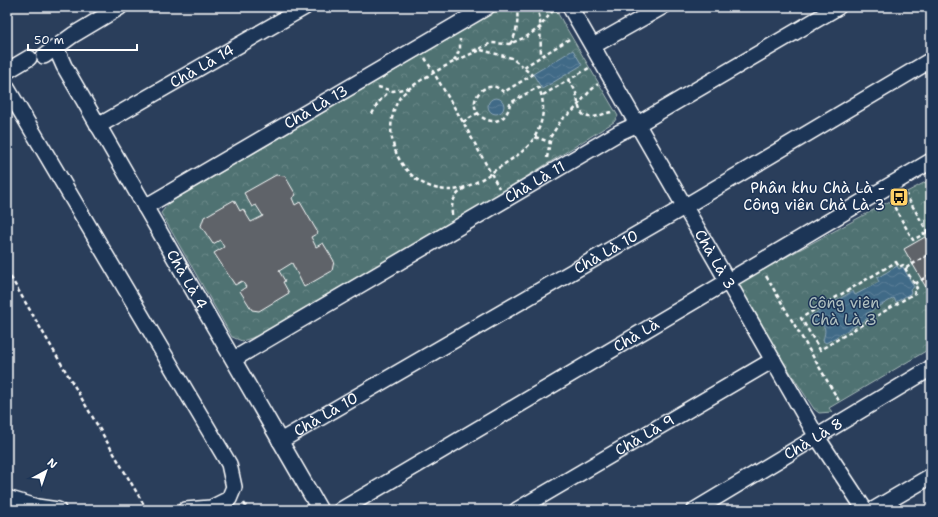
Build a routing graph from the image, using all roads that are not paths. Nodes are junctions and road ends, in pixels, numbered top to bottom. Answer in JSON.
{"nodes":[{"id":1,"x":120,"y":7,"type":"edge"},
{"id":2,"x":305,"y":7,"type":"edge"},
{"id":3,"x":487,"y":7,"type":"edge"},
{"id":4,"x":662,"y":7,"type":"edge"},
{"id":5,"x":838,"y":7,"type":"edge"},
{"id":6,"x":562,"y":8,"type":"edge"},
{"id":7,"x":593,"y":46,"type":"junction"},
{"id":8,"x":43,"y":54,"type":"junction"},
{"id":9,"x":931,"y":60,"type":"edge"},
{"id":10,"x":7,"y":71,"type":"edge"},
{"id":11,"x":7,"y":88,"type":"edge"},
{"id":12,"x":638,"y":124,"type":"junction"},
{"id":13,"x":98,"y":126,"type":"junction"},
{"id":14,"x":931,"y":161,"type":"edge"},
{"id":15,"x":145,"y":207,"type":"junction"},
{"id":16,"x":684,"y":207,"type":"junction"},
{"id":17,"x":728,"y":282,"type":"junction"},
{"id":18,"x":234,"y":359,"type":"junction"},
{"id":19,"x":773,"y":360,"type":"junction"},
{"id":20,"x":931,"y":368,"type":"edge"},
{"id":21,"x":817,"y":437,"type":"junction"},
{"id":22,"x":280,"y":441,"type":"junction"},
{"id":23,"x":931,"y":476,"type":"edge"},
{"id":24,"x":7,"y":498,"type":"edge"},
{"id":25,"x":58,"y":510,"type":"edge"},
{"id":26,"x":185,"y":510,"type":"edge"},
{"id":27,"x":320,"y":510,"type":"edge"},
{"id":28,"x":341,"y":510,"type":"edge"},
{"id":29,"x":517,"y":510,"type":"edge"},
{"id":30,"x":695,"y":510,"type":"edge"},
{"id":31,"x":865,"y":510,"type":"edge"},
{"id":32,"x":873,"y":510,"type":"edge"}],
"edges":[{"from":1,"to":8,"type":"street"},
{"from":2,"to":13,"type":"street","name":"Chà Là 14"},
{"from":3,"to":15,"type":"street","name":"Chà Là 13"},
{"from":4,"to":7,"type":"street"},
{"from":5,"to":12,"type":"street","name":"Chà Là 11"},
{"from":6,"to":7,"type":"street","name":"Chà Là 3"},
{"from":7,"to":12,"type":"street","name":"Chà Là 3"},
{"from":8,"to":10,"type":"street"},
{"from":8,"to":13,"type":"street","name":"Chà Là 4"},
{"from":9,"to":16,"type":"street","name":"Chà Là 10"},
{"from":11,"to":26,"type":"street"},
{"from":12,"to":16,"type":"street","name":"Chà Là 3"},
{"from":12,"to":18,"type":"street","name":"Chà Là 11"},
{"from":13,"to":15,"type":"street","name":"Chà Là 4"},
{"from":14,"to":17,"type":"street","name":"Chà Là"},
{"from":15,"to":18,"type":"street","name":"Chà Là 4"},
{"from":16,"to":17,"type":"street","name":"Chà Là 3"},
{"from":16,"to":22,"type":"street","name":"Chà Là 10"},
{"from":17,"to":19,"type":"street","name":"Chà Là 3"},
{"from":17,"to":28,"type":"street","name":"Chà Là"},
{"from":18,"to":22,"type":"street","name":"Chà Là 4"},
{"from":19,"to":21,"type":"street","name":"Chà Là 3"},
{"from":19,"to":29,"type":"street","name":"Chà Là 9"},
{"from":20,"to":21,"type":"street","name":"Chà Là 8"},
{"from":21,"to":30,"type":"street","name":"Chà Là 8"},
{"from":21,"to":31,"type":"street","name":"Chà Là 3"},
{"from":22,"to":27,"type":"street","name":"Chà Là 4"},
{"from":23,"to":32,"type":"street"},
{"from":24,"to":25,"type":"street"}]}
